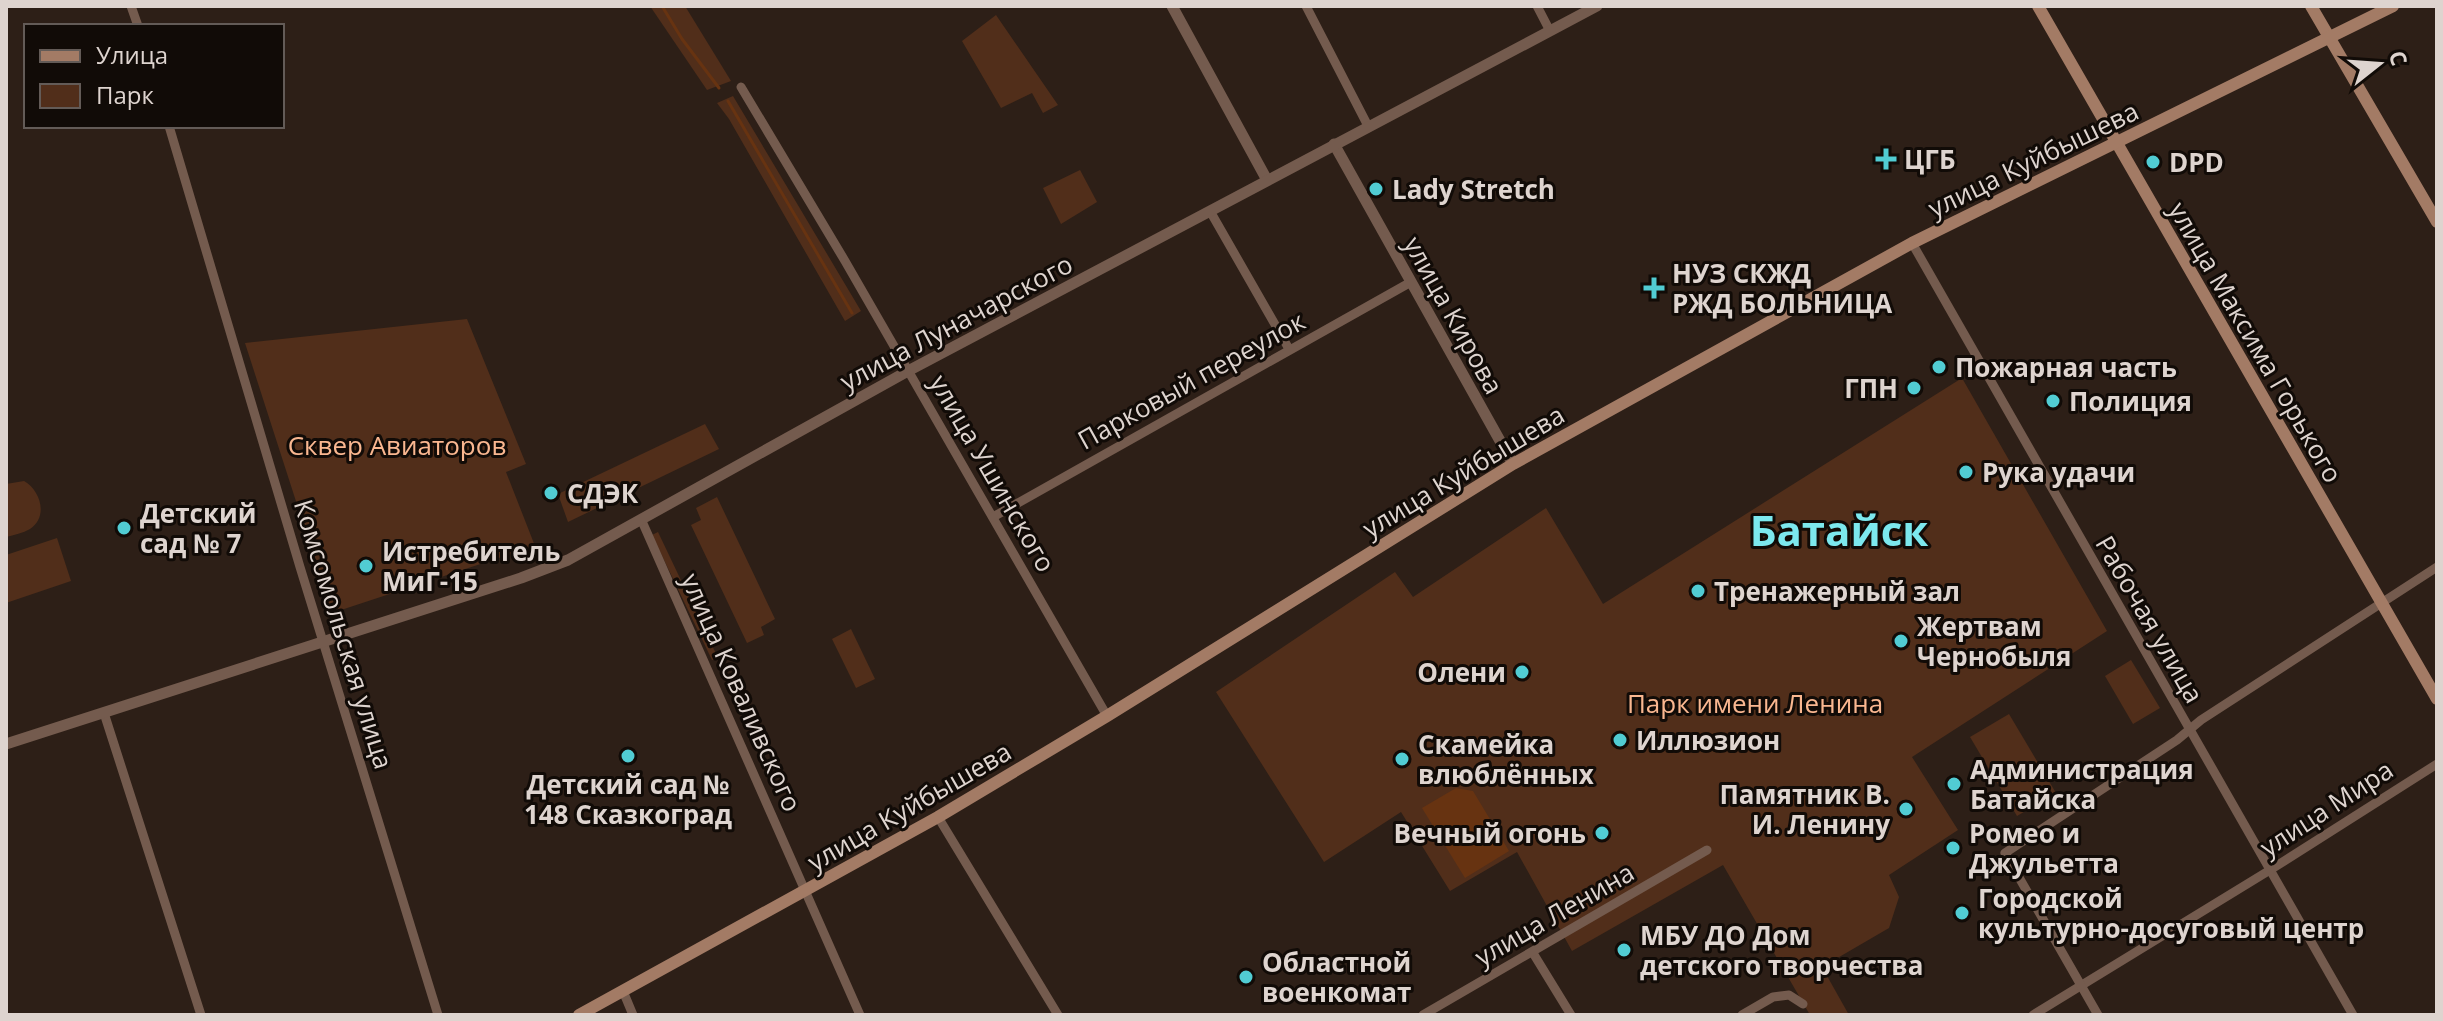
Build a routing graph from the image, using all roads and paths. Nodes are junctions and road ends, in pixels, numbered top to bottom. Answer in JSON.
{"nodes":[{"id":1,"x":1172,"y":6,"type":"edge"},
{"id":2,"x":1306,"y":6,"type":"edge"},
{"id":3,"x":1537,"y":6,"type":"edge"},
{"id":4,"x":1597,"y":6,"type":"edge"},
{"id":5,"x":2038,"y":6,"type":"edge"},
{"id":6,"x":2311,"y":6,"type":"edge"},
{"id":7,"x":2393,"y":6,"type":"edge"},
{"id":8,"x":1550,"y":31,"type":"junction"},
{"id":9,"x":2328,"y":37,"type":"junction"},
{"id":10,"x":741,"y":87,"type":"dead end"},
{"id":11,"x":1368,"y":126,"type":"junction"},
{"id":12,"x":170,"y":128,"type":"edge"},
{"id":13,"x":2116,"y":143,"type":"junction"},
{"id":14,"x":1334,"y":144,"type":"junction"},
{"id":15,"x":1267,"y":180,"type":"junction"},
{"id":16,"x":1210,"y":211,"type":"junction"},
{"id":17,"x":2437,"y":222,"type":"edge"},
{"id":18,"x":1912,"y":243,"type":"junction"},
{"id":19,"x":1411,"y":282,"type":"junction"},
{"id":20,"x":1289,"y":349,"type":"junction"},
{"id":21,"x":908,"y":371,"type":"junction"},
{"id":22,"x":1513,"y":464,"type":"junction"},
{"id":23,"x":993,"y":517,"type":"junction"},
{"id":24,"x":641,"y":519,"type":"junction"},
{"id":25,"x":2437,"y":567,"type":"edge"},
{"id":26,"x":2382,"y":603,"type":"junction"},
{"id":27,"x":322,"y":641,"type":"junction"},
{"id":28,"x":2437,"y":699,"type":"edge"},
{"id":29,"x":104,"y":713,"type":"junction"},
{"id":30,"x":1107,"y":716,"type":"junction"},
{"id":31,"x":2189,"y":731,"type":"junction"},
{"id":32,"x":6,"y":744,"type":"edge"},
{"id":33,"x":2437,"y":764,"type":"edge"},
{"id":34,"x":938,"y":817,"type":"junction"},
{"id":35,"x":1707,"y":850,"type":"dead end"},
{"id":36,"x":2270,"y":870,"type":"junction"},
{"id":37,"x":806,"y":890,"type":"junction"},
{"id":38,"x":1533,"y":953,"type":"junction"},
{"id":39,"x":2081,"y":985,"type":"junction"},
{"id":40,"x":623,"y":991,"type":"junction"},
{"id":41,"x":1803,"y":1004,"type":"dead end"},
{"id":42,"x":201,"y":1015,"type":"edge"},
{"id":43,"x":438,"y":1015,"type":"edge"},
{"id":44,"x":579,"y":1015,"type":"edge"},
{"id":45,"x":633,"y":1015,"type":"edge"},
{"id":46,"x":860,"y":1015,"type":"edge"},
{"id":47,"x":1058,"y":1015,"type":"edge"},
{"id":48,"x":1423,"y":1015,"type":"edge"},
{"id":49,"x":1571,"y":1015,"type":"edge"},
{"id":50,"x":1742,"y":1015,"type":"edge"},
{"id":51,"x":2033,"y":1015,"type":"edge"},
{"id":52,"x":2098,"y":1015,"type":"edge"},
{"id":53,"x":2353,"y":1015,"type":"edge"}],
"edges":[{"from":1,"to":15,"type":"street"},
{"from":2,"to":11,"type":"street"},
{"from":3,"to":8,"type":"street"},
{"from":4,"to":8,"type":"street","name":"улица Луначарского"},
{"from":5,"to":13,"type":"main road","name":"улица Максима Горького"},
{"from":6,"to":9,"type":"main road"},
{"from":7,"to":9,"type":"main road","name":"улица Куйбышева"},
{"from":8,"to":11,"type":"street","name":"улица Луначарского"},
{"from":9,"to":13,"type":"main road","name":"улица Куйбышева"},
{"from":9,"to":17,"type":"main road"},
{"from":10,"to":21,"type":"street","name":"улица Ушинского"},
{"from":11,"to":14,"type":"street","name":"улица Луначарского"},
{"from":12,"to":27,"type":"street","name":"Комсомольская улица"},
{"from":13,"to":18,"type":"main road","name":"улица Куйбышева"},
{"from":13,"to":26,"type":"main road","name":"улица Максима Горького"},
{"from":14,"to":15,"type":"street","name":"улица Луначарского"},
{"from":14,"to":19,"type":"street","name":"улица Кирова"},
{"from":15,"to":16,"type":"street","name":"улица Луначарского"},
{"from":16,"to":20,"type":"street"},
{"from":16,"to":21,"type":"street","name":"улица Луначарского"},
{"from":18,"to":22,"type":"main road","name":"улица Куйбышева"},
{"from":18,"to":31,"type":"street","name":"Рабочая улица"},
{"from":19,"to":20,"type":"street","name":"Парковый переулок"},
{"from":19,"to":22,"type":"street","name":"улица Кирова"},
{"from":20,"to":23,"type":"street","name":"Парковый переулок"},
{"from":21,"to":23,"type":"street","name":"улица Ушинского"},
{"from":21,"to":24,"type":"street","name":"улица Луначарского"},
{"from":22,"to":30,"type":"main road","name":"улица Куйбышева"},
{"from":23,"to":30,"type":"street","name":"улица Ушинского"},
{"from":24,"to":27,"type":"street","name":"улица Луначарского"},
{"from":24,"to":37,"type":"street","name":"улица Коваливского"},
{"from":25,"to":26,"type":"street"},
{"from":26,"to":28,"type":"main road","name":"улица Максима Горького"},
{"from":26,"to":31,"type":"street"},
{"from":27,"to":29,"type":"street","name":"улица Луначарского"},
{"from":27,"to":43,"type":"street","name":"Комсомольская улица"},
{"from":29,"to":32,"type":"street","name":"улица Луначарского"},
{"from":29,"to":42,"type":"street"},
{"from":30,"to":34,"type":"main road","name":"улица Куйбышева"},
{"from":31,"to":36,"type":"street","name":"Рабочая улица"},
{"from":31,"to":39,"type":"street"},
{"from":33,"to":36,"type":"street","name":"улица Мира"},
{"from":34,"to":37,"type":"main road","name":"улица Куйбышева"},
{"from":34,"to":47,"type":"street"},
{"from":35,"to":38,"type":"street","name":"улица Ленина"},
{"from":36,"to":39,"type":"street","name":"улица Мира"},
{"from":36,"to":53,"type":"street","name":"Рабочая улица"},
{"from":37,"to":40,"type":"main road","name":"улица Куйбышева"},
{"from":37,"to":46,"type":"street","name":"улица Коваливского"},
{"from":38,"to":48,"type":"street","name":"улица Ленина"},
{"from":38,"to":49,"type":"street"},
{"from":39,"to":51,"type":"street","name":"улица Мира"},
{"from":39,"to":52,"type":"street"},
{"from":40,"to":44,"type":"main road","name":"улица Куйбышева"},
{"from":40,"to":45,"type":"street"},
{"from":41,"to":50,"type":"street"}]}
